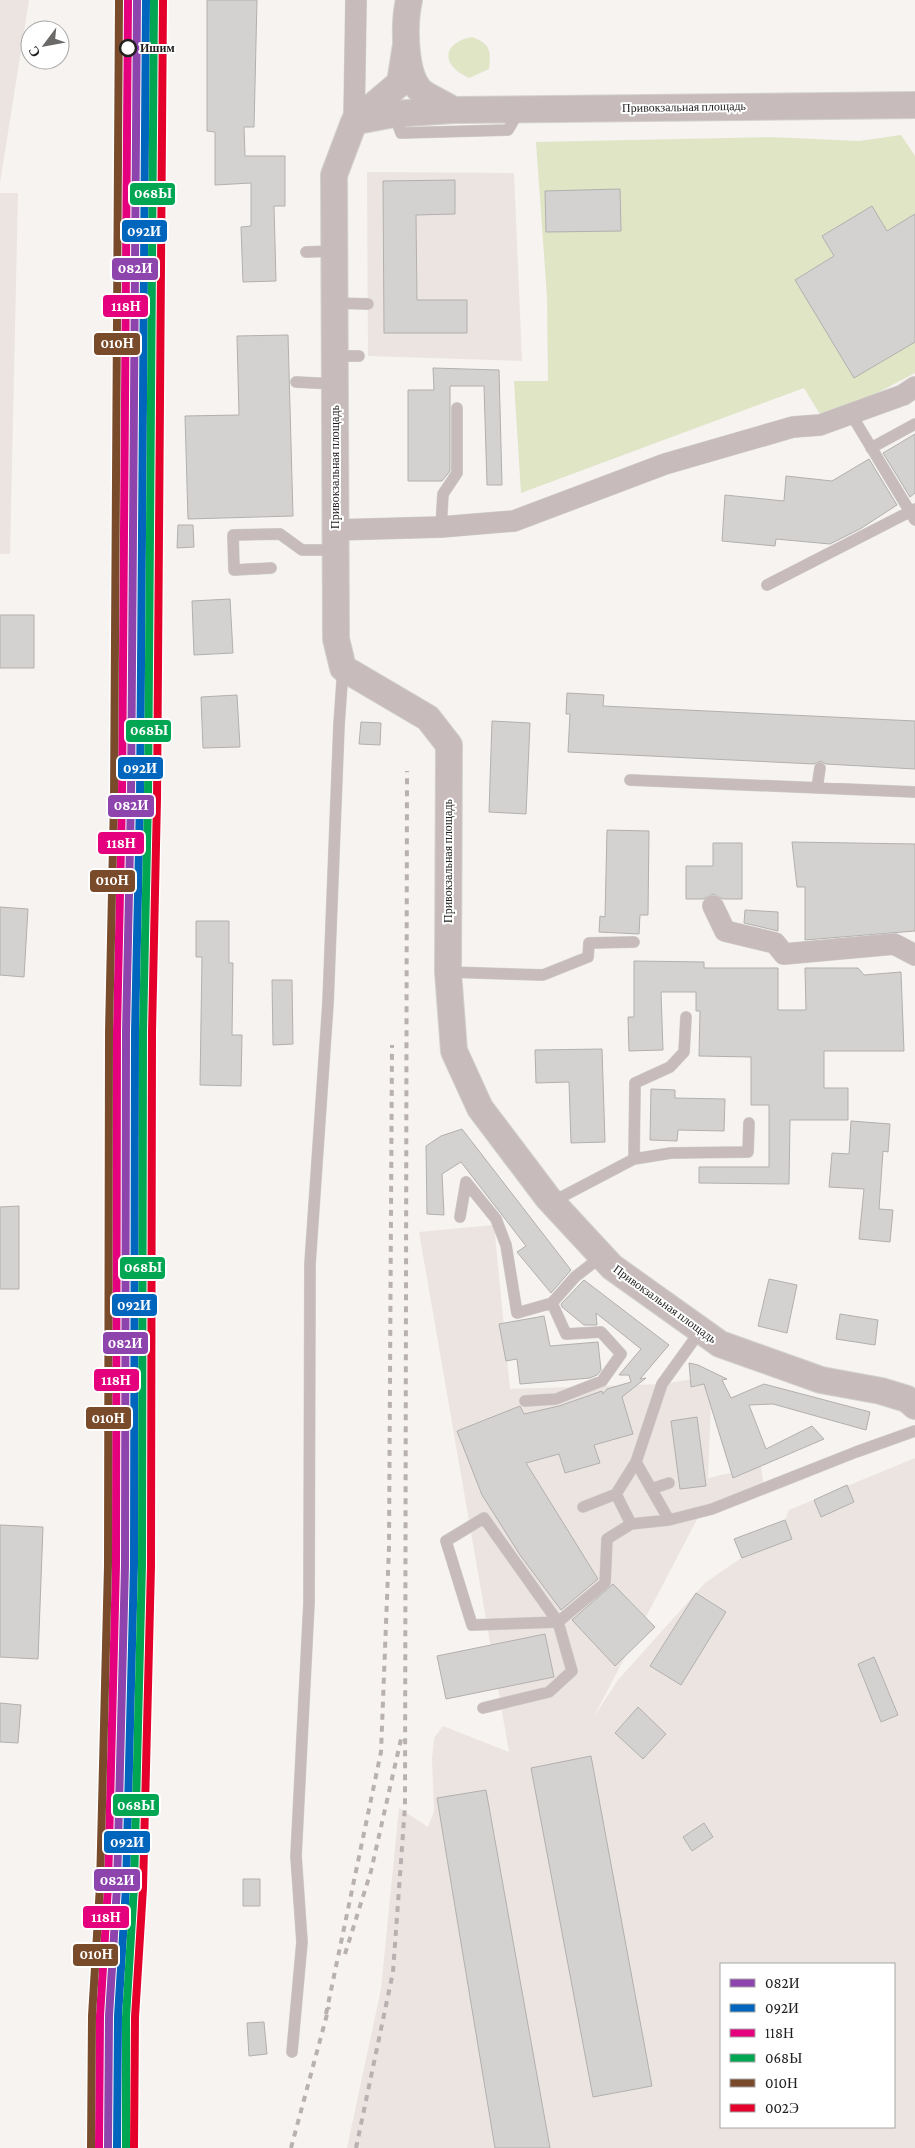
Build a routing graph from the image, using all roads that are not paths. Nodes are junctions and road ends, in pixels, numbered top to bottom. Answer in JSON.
{"nodes":[{"id":1,"x":356,"y":0,"type":"edge"},
{"id":2,"x":409,"y":0,"type":"edge"},
{"id":3,"x":406,"y":45,"type":"junction"},
{"id":4,"x":915,"y":105,"type":"edge"},
{"id":5,"x":520,"y":109,"type":"junction"},
{"id":6,"x":453,"y":110,"type":"junction"},
{"id":7,"x":394,"y":114,"type":"junction"},
{"id":8,"x":354,"y":122,"type":"junction"},
{"id":9,"x":334,"y":251,"type":"junction"},
{"id":10,"x":306,"y":252,"type":"dead end"},
{"id":11,"x":334,"y":303,"type":"junction"},
{"id":12,"x":368,"y":304,"type":"dead end"},
{"id":13,"x":296,"y":382,"type":"dead end"},
{"id":14,"x":335,"y":384,"type":"junction"},
{"id":15,"x":915,"y":387,"type":"edge"},
{"id":16,"x":457,"y":408,"type":"dead end"},
{"id":17,"x":851,"y":414,"type":"junction"},
{"id":18,"x":915,"y":424,"type":"edge"},
{"id":19,"x":871,"y":448,"type":"junction"},
{"id":20,"x":913,"y":513,"type":"edge"},
{"id":21,"x":440,"y":527,"type":"junction"},
{"id":22,"x":335,"y":540,"type":"junction"},
{"id":23,"x":271,"y":568,"type":"dead end"},
{"id":24,"x":767,"y":585,"type":"dead end"},
{"id":25,"x":344,"y":668,"type":"junction"},
{"id":26,"x":820,"y":768,"type":"dead end"},
{"id":27,"x":630,"y":780,"type":"dead end"},
{"id":28,"x":817,"y":788,"type":"junction"},
{"id":29,"x":915,"y":792,"type":"edge"},
{"id":30,"x":714,"y":906,"type":"dead end"},
{"id":31,"x":634,"y":942,"type":"dead end"},
{"id":32,"x":915,"y":956,"type":"edge"},
{"id":33,"x":448,"y":972,"type":"junction"},
{"id":34,"x":686,"y":1017,"type":"dead end"},
{"id":35,"x":749,"y":1123,"type":"dead end"},
{"id":36,"x":634,"y":1159,"type":"junction"},
{"id":37,"x":552,"y":1202,"type":"junction"},
{"id":38,"x":460,"y":1217,"type":"dead end"},
{"id":39,"x":602,"y":1256,"type":"junction"},
{"id":40,"x":552,"y":1303,"type":"junction"},
{"id":41,"x":701,"y":1330,"type":"junction"},
{"id":42,"x":525,"y":1401,"type":"dead end"},
{"id":43,"x":915,"y":1406,"type":"edge"},
{"id":44,"x":915,"y":1431,"type":"edge"},
{"id":45,"x":636,"y":1462,"type":"junction"},
{"id":46,"x":669,"y":1483,"type":"dead end"},
{"id":47,"x":651,"y":1489,"type":"junction"},
{"id":48,"x":616,"y":1494,"type":"junction"},
{"id":49,"x":584,"y":1507,"type":"dead end"},
{"id":50,"x":669,"y":1520,"type":"junction"},
{"id":51,"x":631,"y":1524,"type":"junction"},
{"id":52,"x":558,"y":1622,"type":"junction"},
{"id":53,"x":483,"y":1708,"type":"dead end"},
{"id":54,"x":292,"y":2052,"type":"dead end"}],
"edges":[{"from":1,"to":8,"type":"street","name":"Привокзальная площадь"},
{"from":2,"to":3,"type":"street"},
{"from":3,"to":6,"type":"street"},
{"from":3,"to":8,"type":"street"},
{"from":4,"to":5,"type":"street","name":"Привокзальная площадь"},
{"from":5,"to":6,"type":"street","name":"Привокзальная площадь"},
{"from":5,"to":7,"type":"lane"},
{"from":6,"to":7,"type":"street","name":"Привокзальная площадь"},
{"from":7,"to":8,"type":"street","name":"Привокзальная площадь"},
{"from":8,"to":9,"type":"street","name":"Привокзальная площадь"},
{"from":9,"to":10,"type":"lane"},
{"from":9,"to":11,"type":"street","name":"Привокзальная площадь"},
{"from":11,"to":12,"type":"lane"},
{"from":11,"to":14,"type":"street","name":"Привокзальная площадь"},
{"from":13,"to":14,"type":"lane"},
{"from":14,"to":22,"type":"street","name":"Привокзальная площадь"},
{"from":15,"to":17,"type":"street"},
{"from":16,"to":21,"type":"lane"},
{"from":17,"to":19,"type":"lane"},
{"from":17,"to":21,"type":"street"},
{"from":18,"to":19,"type":"lane"},
{"from":19,"to":20,"type":"lane"},
{"from":20,"to":24,"type":"lane"},
{"from":21,"to":22,"type":"street"},
{"from":22,"to":23,"type":"lane"},
{"from":22,"to":25,"type":"street","name":"Привокзальная площадь"},
{"from":25,"to":33,"type":"street","name":"Привокзальная площадь"},
{"from":25,"to":54,"type":"lane"},
{"from":26,"to":28,"type":"lane"},
{"from":27,"to":28,"type":"lane"},
{"from":28,"to":29,"type":"lane"},
{"from":30,"to":32,"type":"street"},
{"from":31,"to":33,"type":"lane"},
{"from":33,"to":37,"type":"street","name":"Привокзальная площадь"},
{"from":34,"to":36,"type":"lane"},
{"from":35,"to":36,"type":"lane"},
{"from":36,"to":37,"type":"lane"},
{"from":37,"to":39,"type":"street","name":"Привокзальная площадь"},
{"from":38,"to":40,"type":"lane"},
{"from":39,"to":40,"type":"lane"},
{"from":39,"to":41,"type":"street","name":"Привокзальная площадь"},
{"from":40,"to":42,"type":"lane"},
{"from":41,"to":43,"type":"street","name":"Привокзальная площадь"},
{"from":41,"to":45,"type":"lane"},
{"from":44,"to":50,"type":"lane"},
{"from":45,"to":47,"type":"lane"},
{"from":45,"to":48,"type":"lane"},
{"from":46,"to":47,"type":"lane"},
{"from":47,"to":50,"type":"lane"},
{"from":48,"to":49,"type":"lane"},
{"from":48,"to":51,"type":"lane"},
{"from":50,"to":51,"type":"lane"},
{"from":51,"to":52,"type":"lane"},
{"from":52,"to":52,"type":"lane"},
{"from":52,"to":53,"type":"lane"}]}
